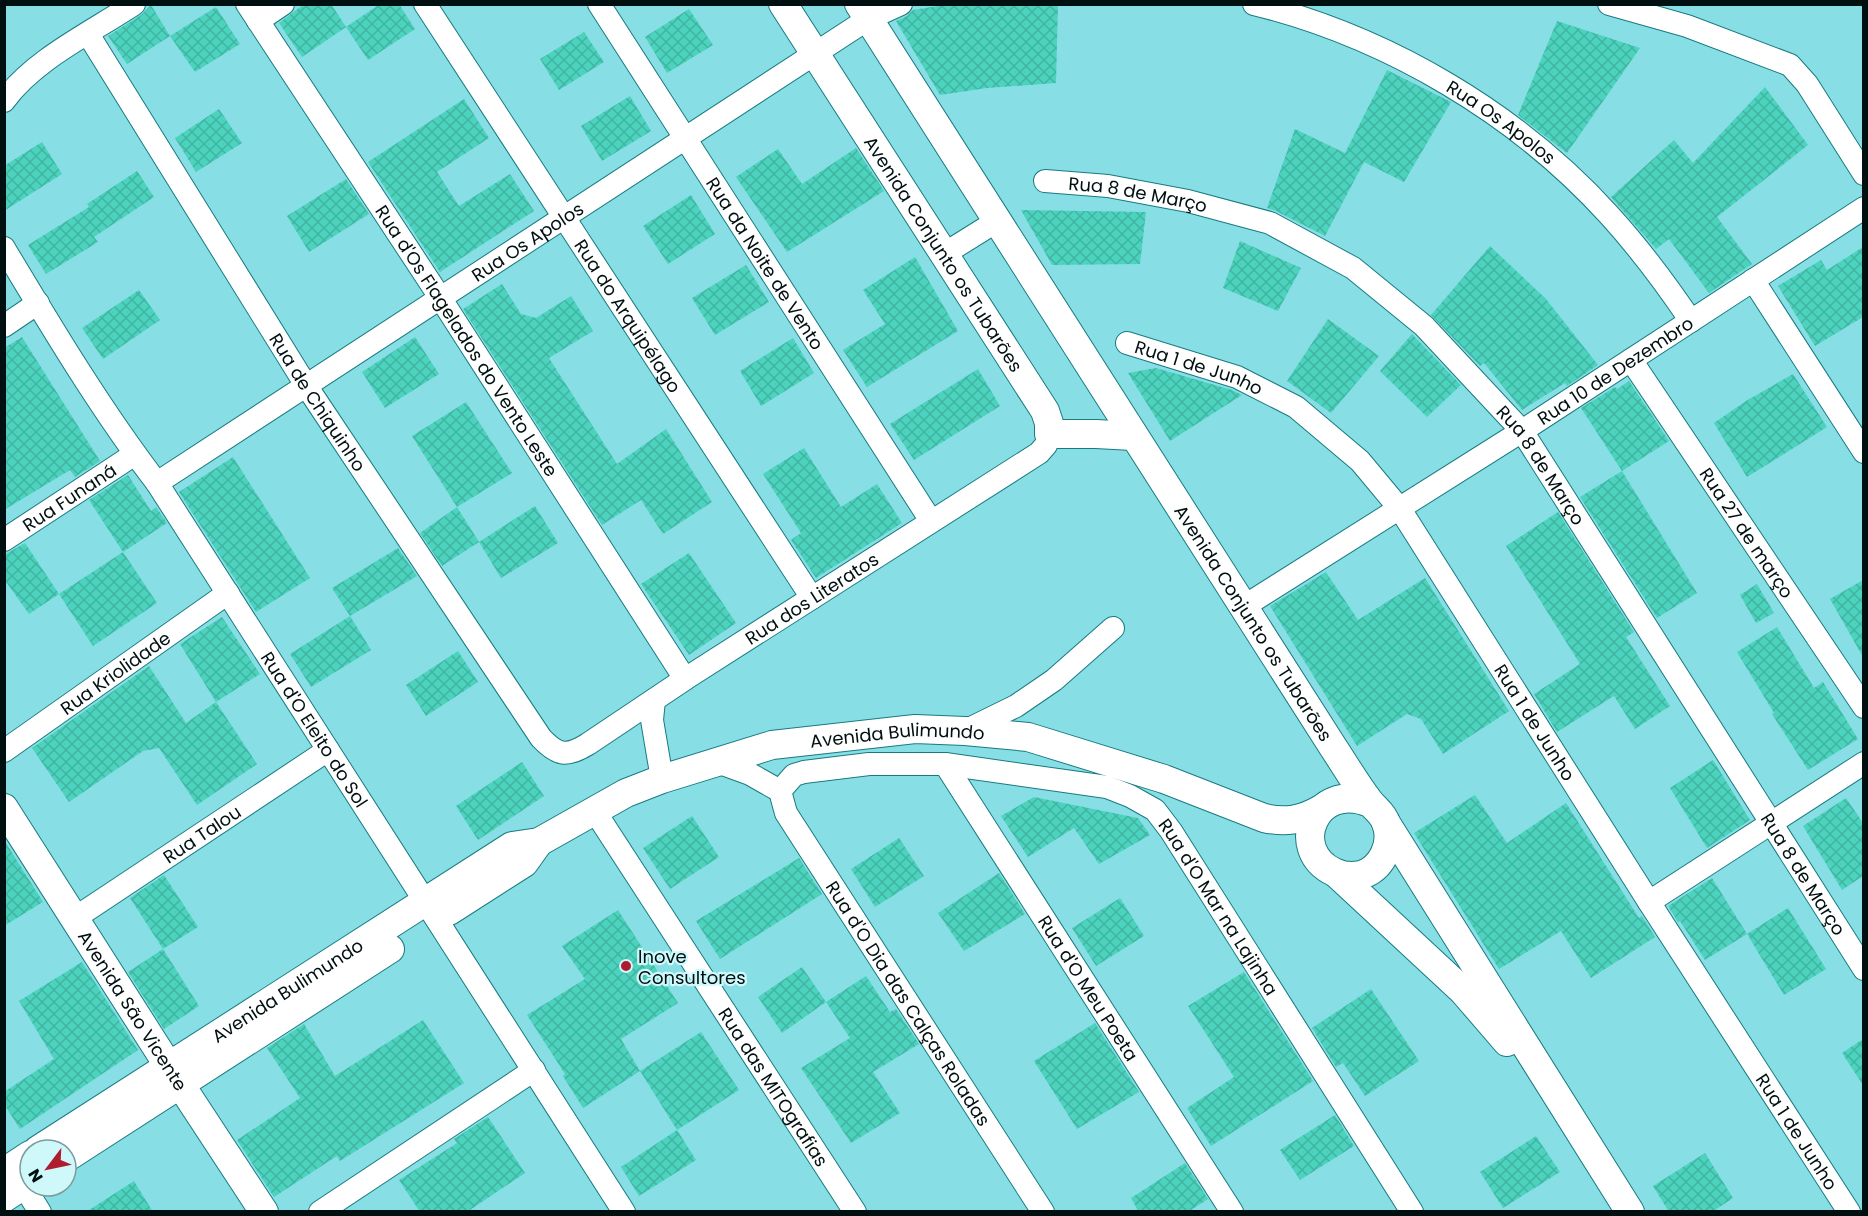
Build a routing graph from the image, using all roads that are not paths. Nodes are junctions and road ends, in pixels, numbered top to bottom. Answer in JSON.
{"nodes":[{"id":1,"x":134,"y":4,"type":"edge"},
{"id":2,"x":283,"y":4,"type":"edge"},
{"id":3,"x":424,"y":4,"type":"edge"},
{"id":4,"x":599,"y":4,"type":"edge"},
{"id":5,"x":783,"y":4,"type":"edge"},
{"id":6,"x":901,"y":4,"type":"edge"},
{"id":7,"x":1254,"y":4,"type":"edge"},
{"id":8,"x":1609,"y":4,"type":"edge"},
{"id":9,"x":863,"y":12,"type":"edge"},
{"id":10,"x":252,"y":13,"type":"edge"},
{"id":11,"x":88,"y":34,"type":"junction"},
{"id":12,"x":814,"y":54,"type":"junction"},
{"id":13,"x":4,"y":101,"type":"edge"},
{"id":14,"x":684,"y":139,"type":"junction"},
{"id":15,"x":1863,"y":174,"type":"edge"},
{"id":16,"x":1045,"y":181,"type":"dead end"},
{"id":17,"x":1863,"y":208,"type":"edge"},
{"id":18,"x":564,"y":218,"type":"junction"},
{"id":19,"x":997,"y":221,"type":"junction"},
{"id":20,"x":4,"y":248,"type":"edge"},
{"id":21,"x":944,"y":254,"type":"junction"},
{"id":22,"x":1753,"y":280,"type":"junction"},
{"id":23,"x":441,"y":299,"type":"junction"},
{"id":24,"x":38,"y":303,"type":"junction"},
{"id":25,"x":1691,"y":321,"type":"junction"},
{"id":26,"x":4,"y":326,"type":"edge"},
{"id":27,"x":1126,"y":343,"type":"dead end"},
{"id":28,"x":1631,"y":360,"type":"junction"},
{"id":29,"x":308,"y":387,"type":"junction"},
{"id":30,"x":1522,"y":431,"type":"junction"},
{"id":31,"x":1049,"y":434,"type":"junction"},
{"id":32,"x":1133,"y":436,"type":"junction"},
{"id":33,"x":1863,"y":452,"type":"edge"},
{"id":34,"x":135,"y":454,"type":"junction"},
{"id":35,"x":157,"y":483,"type":"junction"},
{"id":36,"x":1400,"y":509,"type":"junction"},
{"id":37,"x":931,"y":521,"type":"junction"},
{"id":38,"x":4,"y":540,"type":"edge"},
{"id":39,"x":228,"y":594,"type":"junction"},
{"id":40,"x":812,"y":598,"type":"junction"},
{"id":41,"x":1243,"y":607,"type":"junction"},
{"id":42,"x":1113,"y":628,"type":"dead end"},
{"id":43,"x":685,"y":679,"type":"junction"},
{"id":44,"x":654,"y":700,"type":"junction"},
{"id":45,"x":1863,"y":707,"type":"edge"},
{"id":46,"x":964,"y":731,"type":"junction"},
{"id":47,"x":1333,"y":747,"type":"junction"},
{"id":48,"x":328,"y":750,"type":"junction"},
{"id":49,"x":4,"y":751,"type":"edge"},
{"id":50,"x":564,"y":754,"type":"joint"},
{"id":51,"x":717,"y":762,"type":"junction"},
{"id":52,"x":1863,"y":763,"type":"edge"},
{"id":53,"x":945,"y":764,"type":"junction"},
{"id":54,"x":662,"y":779,"type":"junction"},
{"id":55,"x":780,"y":791,"type":"junction"},
{"id":56,"x":1326,"y":805,"type":"junction"},
{"id":57,"x":4,"y":808,"type":"edge"},
{"id":58,"x":594,"y":810,"type":"junction"},
{"id":59,"x":1378,"y":813,"type":"junction"},
{"id":60,"x":1264,"y":818,"type":"junction"},
{"id":61,"x":1772,"y":822,"type":"junction"},
{"id":62,"x":1327,"y":866,"type":"junction"},
{"id":63,"x":1649,"y":902,"type":"junction"},
{"id":64,"x":431,"y":911,"type":"junction"},
{"id":65,"x":75,"y":918,"type":"junction"},
{"id":66,"x":1863,"y":969,"type":"edge"},
{"id":67,"x":534,"y":1070,"type":"junction"},
{"id":68,"x":175,"y":1075,"type":"junction"},
{"id":69,"x":1569,"y":1114,"type":"junction"},
{"id":70,"x":60,"y":1138,"type":"edge"},
{"id":71,"x":78,"y":1149,"type":"edge"},
{"id":72,"x":15,"y":1173,"type":"edge"},
{"id":73,"x":39,"y":1212,"type":"edge"},
{"id":74,"x":264,"y":1212,"type":"edge"},
{"id":75,"x":321,"y":1212,"type":"edge"},
{"id":76,"x":624,"y":1212,"type":"edge"},
{"id":77,"x":855,"y":1212,"type":"edge"},
{"id":78,"x":1043,"y":1212,"type":"edge"},
{"id":79,"x":1232,"y":1212,"type":"edge"},
{"id":80,"x":1412,"y":1212,"type":"edge"},
{"id":81,"x":1630,"y":1212,"type":"edge"},
{"id":82,"x":1849,"y":1212,"type":"edge"}],
"edges":[{"from":1,"to":11,"type":"street"},
{"from":2,"to":10,"type":"street"},
{"from":3,"to":18,"type":"street","name":"Rua do Arquipélago"},
{"from":4,"to":14,"type":"street","name":"Rua da Noite de Vento"},
{"from":5,"to":12,"type":"street","name":"Avenida Conjunto os Tubarões"},
{"from":6,"to":9,"type":"street","name":"Rua Os Apolos"},
{"from":7,"to":25,"type":"street","name":"Rua Os Apolos"},
{"from":8,"to":15,"type":"street"},
{"from":9,"to":12,"type":"street","name":"Rua Os Apolos"},
{"from":9,"to":19,"type":"street","name":"Avenida Conjunto os Tubarões"},
{"from":10,"to":23,"type":"street","name":"Rua d'Os Flagelados do Vento Leste"},
{"from":11,"to":13,"type":"street"},
{"from":11,"to":29,"type":"street","name":"Rua de Chiquinho"},
{"from":12,"to":14,"type":"street","name":"Rua Os Apolos"},
{"from":12,"to":21,"type":"street","name":"Avenida Conjunto os Tubarões"},
{"from":14,"to":18,"type":"street","name":"Rua Os Apolos"},
{"from":14,"to":37,"type":"street","name":"Rua da Noite de Vento"},
{"from":16,"to":30,"type":"street","name":"Rua 8 de Março"},
{"from":17,"to":22,"type":"street","name":"Rua 10 de Dezembro"},
{"from":18,"to":23,"type":"street","name":"Rua Os Apolos"},
{"from":18,"to":40,"type":"street","name":"Rua do Arquipélago"},
{"from":19,"to":21,"type":"street"},
{"from":19,"to":32,"type":"street","name":"Avenida Conjunto os Tubarões"},
{"from":20,"to":24,"type":"street","name":"Rua d'O Eleito do Sol"},
{"from":21,"to":31,"type":"street","name":"Avenida Conjunto os Tubarões"},
{"from":22,"to":25,"type":"street","name":"Rua 10 de Dezembro"},
{"from":22,"to":33,"type":"street"},
{"from":23,"to":29,"type":"street","name":"Rua Os Apolos"},
{"from":23,"to":43,"type":"street","name":"Rua d'Os Flagelados do Vento Leste"},
{"from":24,"to":26,"type":"street"},
{"from":24,"to":34,"type":"street","name":"Rua d'O Eleito do Sol"},
{"from":25,"to":28,"type":"street","name":"Rua 10 de Dezembro"},
{"from":27,"to":36,"type":"street","name":"Rua 1 de Junho"},
{"from":28,"to":30,"type":"street","name":"Rua 10 de Dezembro"},
{"from":28,"to":45,"type":"street","name":"Rua 27 de março"},
{"from":29,"to":35,"type":"street","name":"Rua Os Apolos"},
{"from":29,"to":50,"type":"street","name":"Rua de Chiquinho"},
{"from":30,"to":36,"type":"street","name":"Rua 10 de Dezembro"},
{"from":30,"to":61,"type":"street","name":"Rua 8 de Março"},
{"from":31,"to":32,"type":"street"},
{"from":31,"to":37,"type":"street","name":"Rua dos Literatos"},
{"from":32,"to":41,"type":"street","name":"Avenida Conjunto os Tubarões"},
{"from":34,"to":35,"type":"street","name":"Rua d'O Eleito do Sol"},
{"from":34,"to":38,"type":"street","name":"Rua Funaná"},
{"from":35,"to":39,"type":"street","name":"Rua d'O Eleito do Sol"},
{"from":36,"to":41,"type":"street","name":"Rua 10 de Dezembro"},
{"from":36,"to":63,"type":"street","name":"Rua 1 de Junho"},
{"from":37,"to":40,"type":"street","name":"Rua dos Literatos"},
{"from":39,"to":48,"type":"street","name":"Rua d'O Eleito do Sol"},
{"from":39,"to":49,"type":"street","name":"Rua Kriolidade"},
{"from":40,"to":43,"type":"street","name":"Rua dos Literatos"},
{"from":41,"to":47,"type":"street","name":"Avenida Conjunto os Tubarões"},
{"from":42,"to":46,"type":"street"},
{"from":43,"to":44,"type":"street","name":"Rua dos Literatos"},
{"from":44,"to":50,"type":"street","name":"Rua dos Literatos"},
{"from":44,"to":54,"type":"street"},
{"from":46,"to":51,"type":"street","name":"Avenida Bulimundo"},
{"from":46,"to":60,"type":"street","name":"Avenida Bulimundo"},
{"from":47,"to":56,"type":"street"},
{"from":47,"to":59,"type":"street","name":"Avenida Conjunto os Tubarões"},
{"from":48,"to":64,"type":"street","name":"Rua d'O Eleito do Sol"},
{"from":48,"to":65,"type":"street","name":"Rua Talou"},
{"from":51,"to":54,"type":"street","name":"Avenida Bulimundo"},
{"from":51,"to":55,"type":"street"},
{"from":52,"to":61,"type":"street"},
{"from":53,"to":55,"type":"street","name":"Rua d'O Mar na Lajinha"},
{"from":53,"to":79,"type":"street","name":"Rua d'O Meu Poeta"},
{"from":53,"to":80,"type":"street","name":"Rua d'O Mar na Lajinha"},
{"from":54,"to":58,"type":"street","name":"Avenida Bulimundo"},
{"from":55,"to":78,"type":"street","name":"Rua d'O Dia das Calças Roladas"},
{"from":56,"to":59,"type":"street"},
{"from":56,"to":60,"type":"street"},
{"from":56,"to":62,"type":"street"},
{"from":57,"to":65,"type":"street","name":"Avenida São Vicente"},
{"from":58,"to":64,"type":"street","name":"Avenida Bulimundo"},
{"from":58,"to":77,"type":"street","name":"Rua das MITOgrafias"},
{"from":59,"to":62,"type":"street"},
{"from":59,"to":69,"type":"street","name":"Avenida Conjunto os Tubarões"},
{"from":60,"to":62,"type":"street"},
{"from":61,"to":63,"type":"street"},
{"from":61,"to":66,"type":"street","name":"Rua 8 de Março"},
{"from":62,"to":69,"type":"street"},
{"from":63,"to":82,"type":"street","name":"Rua 1 de Junho"},
{"from":64,"to":67,"type":"street","name":"Rua d'O Eleito do Sol"},
{"from":64,"to":68,"type":"street","name":"Avenida Bulimundo"},
{"from":65,"to":68,"type":"street","name":"Avenida São Vicente"},
{"from":67,"to":75,"type":"street"},
{"from":67,"to":76,"type":"street","name":"Rua d'O Eleito do Sol"},
{"from":68,"to":70,"type":"street","name":"Avenida Bulimundo"},
{"from":68,"to":71,"type":"street","name":"Avenida Bulimundo"},
{"from":68,"to":74,"type":"street","name":"Avenida São Vicente"},
{"from":69,"to":81,"type":"street"},
{"from":72,"to":73,"type":"street"}]}
